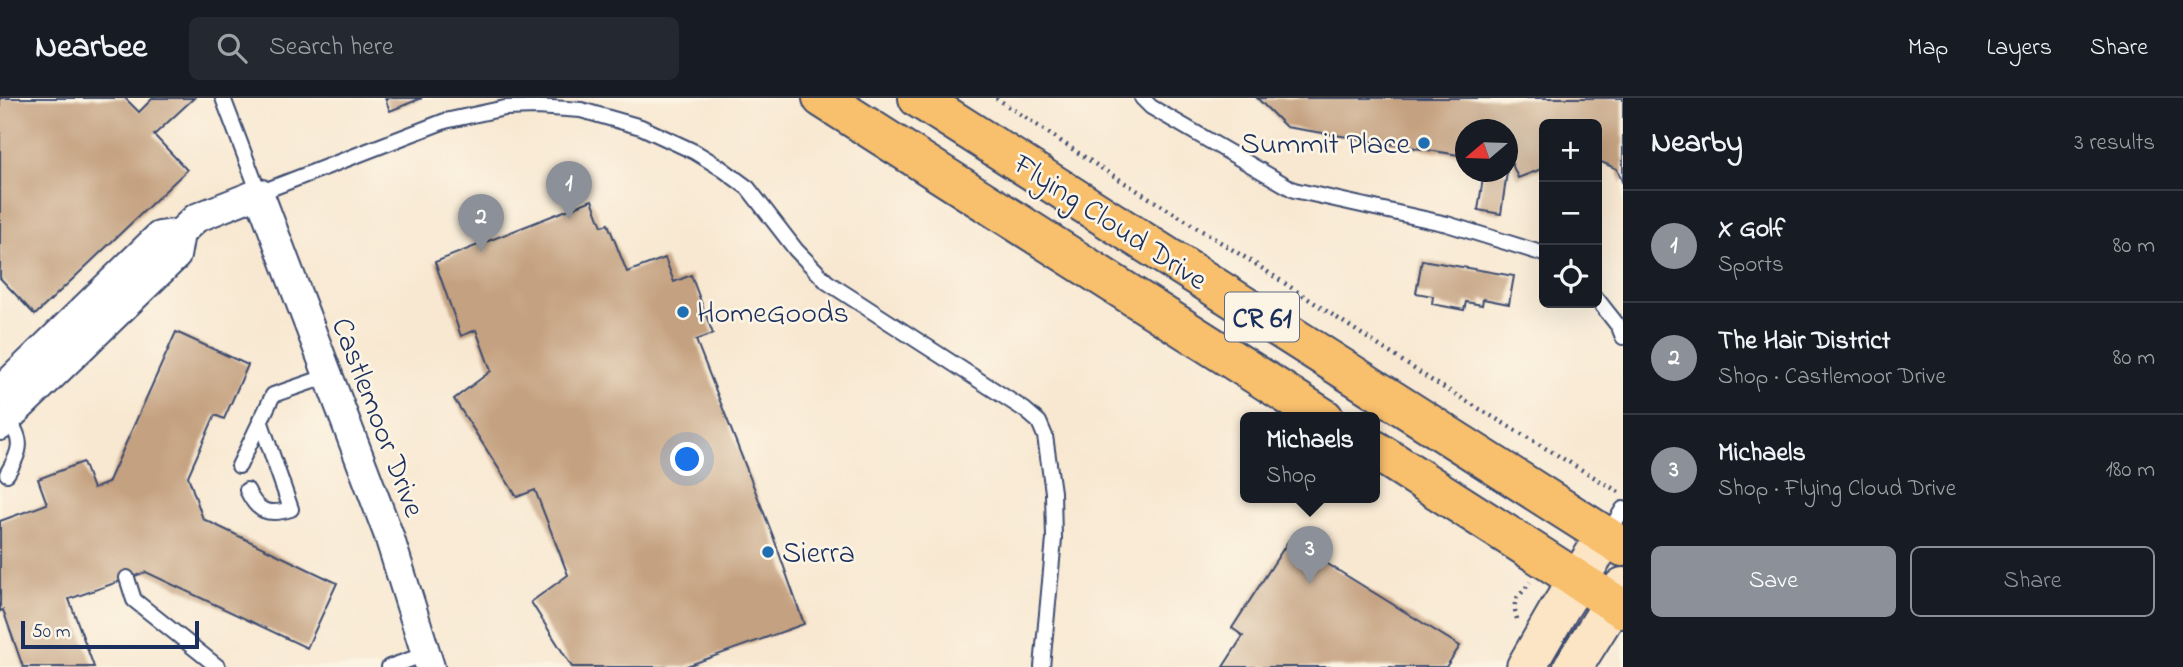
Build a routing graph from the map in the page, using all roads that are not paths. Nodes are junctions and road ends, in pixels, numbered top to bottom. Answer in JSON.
{"nodes":[{"id":1,"x":223,"y":98,"type":"edge"},
{"id":2,"x":822,"y":98,"type":"edge"},
{"id":3,"x":918,"y":98,"type":"edge"},
{"id":4,"x":1142,"y":98,"type":"edge"},
{"id":5,"x":259,"y":193,"type":"junction"},
{"id":6,"x":180,"y":233,"type":"junction"},
{"id":7,"x":1539,"y":252,"type":"edge"},
{"id":8,"x":1602,"y":305,"type":"edge"},
{"id":9,"x":1623,"y":337,"type":"edge"},
{"id":10,"x":328,"y":376,"type":"junction"},
{"id":11,"x":0,"y":391,"type":"edge"},
{"id":12,"x":1315,"y":412,"type":"edge"},
{"id":13,"x":3,"y":418,"type":"edge"},
{"id":14,"x":260,"y":420,"type":"junction"},
{"id":15,"x":1380,"y":453,"type":"edge"},
{"id":16,"x":239,"y":466,"type":"dead end"},
{"id":17,"x":7,"y":474,"type":"dead end"},
{"id":18,"x":247,"y":490,"type":"dead end"},
{"id":19,"x":1617,"y":531,"type":"edge"},
{"id":20,"x":127,"y":578,"type":"dead end"},
{"id":21,"x":1578,"y":580,"type":"junction"},
{"id":22,"x":1620,"y":600,"type":"edge"},
{"id":23,"x":428,"y":660,"type":"edge"},
{"id":24,"x":218,"y":667,"type":"edge"},
{"id":25,"x":389,"y":667,"type":"edge"},
{"id":26,"x":1042,"y":667,"type":"edge"},
{"id":27,"x":1526,"y":667,"type":"edge"},
{"id":28,"x":1573,"y":667,"type":"edge"}],
"edges":[{"from":1,"to":5,"type":"lane"},
{"from":2,"to":12,"type":"main road","name":"Flying Cloud Drive","number":"CR 61"},
{"from":3,"to":19,"type":"main road","name":"Flying Cloud Drive","number":"CR 61"},
{"from":4,"to":7,"type":"lane"},
{"from":5,"to":6,"type":"street"},
{"from":5,"to":10,"type":"street","name":"Castlemoor Drive"},
{"from":5,"to":26,"type":"lane"},
{"from":6,"to":11,"type":"street"},
{"from":6,"to":13,"type":"street"},
{"from":8,"to":9,"type":"lane"},
{"from":10,"to":14,"type":"lane"},
{"from":10,"to":23,"type":"street","name":"Castlemoor Drive"},
{"from":13,"to":17,"type":"lane"},
{"from":14,"to":16,"type":"lane"},
{"from":14,"to":18,"type":"lane"},
{"from":15,"to":21,"type":"main road"},
{"from":19,"to":21,"type":"street"},
{"from":20,"to":24,"type":"lane"},
{"from":21,"to":22,"type":"main road"},
{"from":21,"to":27,"type":"street"},
{"from":22,"to":28,"type":"street"},
{"from":23,"to":25,"type":"lane"}]}
